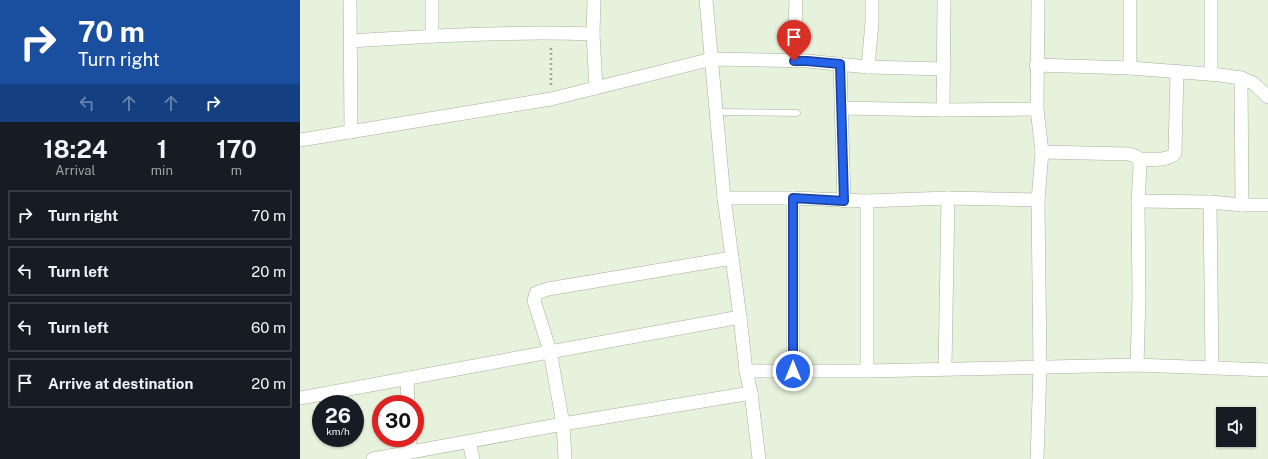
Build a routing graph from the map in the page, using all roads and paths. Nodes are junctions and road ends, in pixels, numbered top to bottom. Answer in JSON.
{"nodes":[{"id":1,"x":350,"y":0,"type":"edge"},
{"id":2,"x":432,"y":0,"type":"edge"},
{"id":3,"x":594,"y":0,"type":"edge"},
{"id":4,"x":706,"y":0,"type":"edge"},
{"id":5,"x":796,"y":0,"type":"edge"},
{"id":6,"x":872,"y":0,"type":"edge"},
{"id":7,"x":944,"y":0,"type":"edge"},
{"id":8,"x":1038,"y":0,"type":"edge"},
{"id":9,"x":1130,"y":0,"type":"edge"},
{"id":10,"x":1211,"y":0,"type":"edge"},
{"id":11,"x":550,"y":32,"type":"junction"},
{"id":12,"x":593,"y":34,"type":"junction"},
{"id":13,"x":432,"y":36,"type":"junction"},
{"id":14,"x":350,"y":41,"type":"junction"},
{"id":15,"x":712,"y":60,"type":"junction"},
{"id":16,"x":794,"y":61,"type":"junction"},
{"id":17,"x":840,"y":64,"type":"junction"},
{"id":18,"x":1036,"y":65,"type":"junction"},
{"id":19,"x":868,"y":67,"type":"junction"},
{"id":20,"x":1130,"y":68,"type":"junction"},
{"id":21,"x":944,"y":69,"type":"junction"},
{"id":22,"x":1177,"y":71,"type":"junction"},
{"id":23,"x":1211,"y":74,"type":"junction"},
{"id":24,"x":1241,"y":78,"type":"junction"},
{"id":25,"x":596,"y":88,"type":"junction"},
{"id":26,"x":1268,"y":97,"type":"edge"},
{"id":27,"x":551,"y":99,"type":"junction"},
{"id":28,"x":841,"y":108,"type":"junction"},
{"id":29,"x":1036,"y":109,"type":"junction"},
{"id":30,"x":943,"y":110,"type":"junction"},
{"id":31,"x":717,"y":112,"type":"junction"},
{"id":32,"x":797,"y":113,"type":"dead end"},
{"id":33,"x":352,"y":132,"type":"junction"},
{"id":34,"x":300,"y":140,"type":"edge"},
{"id":35,"x":1042,"y":152,"type":"junction"},
{"id":36,"x":1139,"y":159,"type":"junction"},
{"id":37,"x":724,"y":198,"type":"junction"},
{"id":38,"x":793,"y":198,"type":"junction"},
{"id":39,"x":948,"y":198,"type":"junction"},
{"id":40,"x":1038,"y":200,"type":"junction"},
{"id":41,"x":844,"y":201,"type":"junction"},
{"id":42,"x":866,"y":201,"type":"junction"},
{"id":43,"x":1138,"y":201,"type":"junction"},
{"id":44,"x":1210,"y":202,"type":"junction"},
{"id":45,"x":1242,"y":205,"type":"junction"},
{"id":46,"x":1268,"y":205,"type":"edge"},
{"id":47,"x":732,"y":258,"type":"junction"},
{"id":48,"x":740,"y":317,"type":"junction"},
{"id":49,"x":550,"y":351,"type":"junction"},
{"id":50,"x":1137,"y":365,"type":"junction"},
{"id":51,"x":945,"y":368,"type":"junction"},
{"id":52,"x":1040,"y":368,"type":"junction"},
{"id":53,"x":1212,"y":368,"type":"junction"},
{"id":54,"x":1268,"y":370,"type":"edge"},
{"id":55,"x":746,"y":371,"type":"junction"},
{"id":56,"x":793,"y":371,"type":"junction"},
{"id":57,"x":867,"y":371,"type":"junction"},
{"id":58,"x":407,"y":378,"type":"junction"},
{"id":59,"x":751,"y":393,"type":"junction"},
{"id":60,"x":408,"y":395,"type":"edge"},
{"id":61,"x":300,"y":398,"type":"edge"},
{"id":62,"x":563,"y":424,"type":"junction"},
{"id":63,"x":470,"y":442,"type":"junction"},
{"id":64,"x":410,"y":447,"type":"edge"},
{"id":65,"x":410,"y":452,"type":"junction"},
{"id":66,"x":373,"y":459,"type":"edge"},
{"id":67,"x":473,"y":459,"type":"edge"},
{"id":68,"x":565,"y":459,"type":"edge"},
{"id":69,"x":760,"y":459,"type":"edge"},
{"id":70,"x":1037,"y":459,"type":"edge"}],
"edges":[{"from":1,"to":14,"type":"street"},
{"from":2,"to":13,"type":"street"},
{"from":3,"to":12,"type":"street"},
{"from":4,"to":15,"type":"street"},
{"from":5,"to":16,"type":"street"},
{"from":6,"to":19,"type":"street"},
{"from":7,"to":21,"type":"street"},
{"from":8,"to":18,"type":"street"},
{"from":9,"to":20,"type":"street"},
{"from":10,"to":23,"type":"street"},
{"from":11,"to":12,"type":"street"},
{"from":11,"to":13,"type":"street"},
{"from":11,"to":27,"type":"path"},
{"from":12,"to":25,"type":"street"},
{"from":13,"to":14,"type":"street"},
{"from":14,"to":33,"type":"street"},
{"from":15,"to":16,"type":"street"},
{"from":15,"to":25,"type":"street"},
{"from":15,"to":31,"type":"street"},
{"from":16,"to":17,"type":"street"},
{"from":17,"to":19,"type":"street"},
{"from":17,"to":28,"type":"street"},
{"from":18,"to":20,"type":"street"},
{"from":18,"to":29,"type":"street"},
{"from":19,"to":21,"type":"street"},
{"from":20,"to":22,"type":"street"},
{"from":21,"to":30,"type":"street"},
{"from":22,"to":23,"type":"street"},
{"from":22,"to":36,"type":"street"},
{"from":23,"to":24,"type":"street"},
{"from":24,"to":26,"type":"street"},
{"from":24,"to":45,"type":"street"},
{"from":25,"to":27,"type":"street"},
{"from":27,"to":33,"type":"street"},
{"from":28,"to":30,"type":"street"},
{"from":28,"to":41,"type":"street"},
{"from":29,"to":30,"type":"street"},
{"from":29,"to":35,"type":"street"},
{"from":31,"to":32,"type":"lane"},
{"from":31,"to":37,"type":"street"},
{"from":33,"to":34,"type":"street"},
{"from":35,"to":36,"type":"street"},
{"from":35,"to":40,"type":"street"},
{"from":36,"to":43,"type":"street"},
{"from":37,"to":38,"type":"street"},
{"from":37,"to":47,"type":"street"},
{"from":38,"to":41,"type":"street"},
{"from":38,"to":56,"type":"street"},
{"from":39,"to":40,"type":"street"},
{"from":39,"to":42,"type":"street"},
{"from":39,"to":51,"type":"street"},
{"from":40,"to":52,"type":"street"},
{"from":41,"to":42,"type":"street"},
{"from":42,"to":57,"type":"street"},
{"from":43,"to":44,"type":"street"},
{"from":43,"to":50,"type":"street"},
{"from":44,"to":45,"type":"street"},
{"from":44,"to":53,"type":"street"},
{"from":45,"to":46,"type":"street"},
{"from":47,"to":48,"type":"street"},
{"from":47,"to":49,"type":"street"},
{"from":48,"to":49,"type":"street"},
{"from":48,"to":55,"type":"street"},
{"from":49,"to":58,"type":"street"},
{"from":49,"to":62,"type":"street"},
{"from":50,"to":52,"type":"street"},
{"from":50,"to":53,"type":"street"},
{"from":51,"to":52,"type":"street"},
{"from":51,"to":57,"type":"street"},
{"from":52,"to":70,"type":"street"},
{"from":53,"to":54,"type":"street"},
{"from":55,"to":56,"type":"street"},
{"from":55,"to":59,"type":"street"},
{"from":56,"to":57,"type":"street"},
{"from":58,"to":60,"type":"street"},
{"from":58,"to":61,"type":"street"},
{"from":59,"to":62,"type":"street"},
{"from":59,"to":69,"type":"street"},
{"from":62,"to":63,"type":"street"},
{"from":62,"to":68,"type":"street"},
{"from":63,"to":65,"type":"street"},
{"from":63,"to":67,"type":"street"},
{"from":64,"to":65,"type":"street"},
{"from":65,"to":66,"type":"street"}]}
